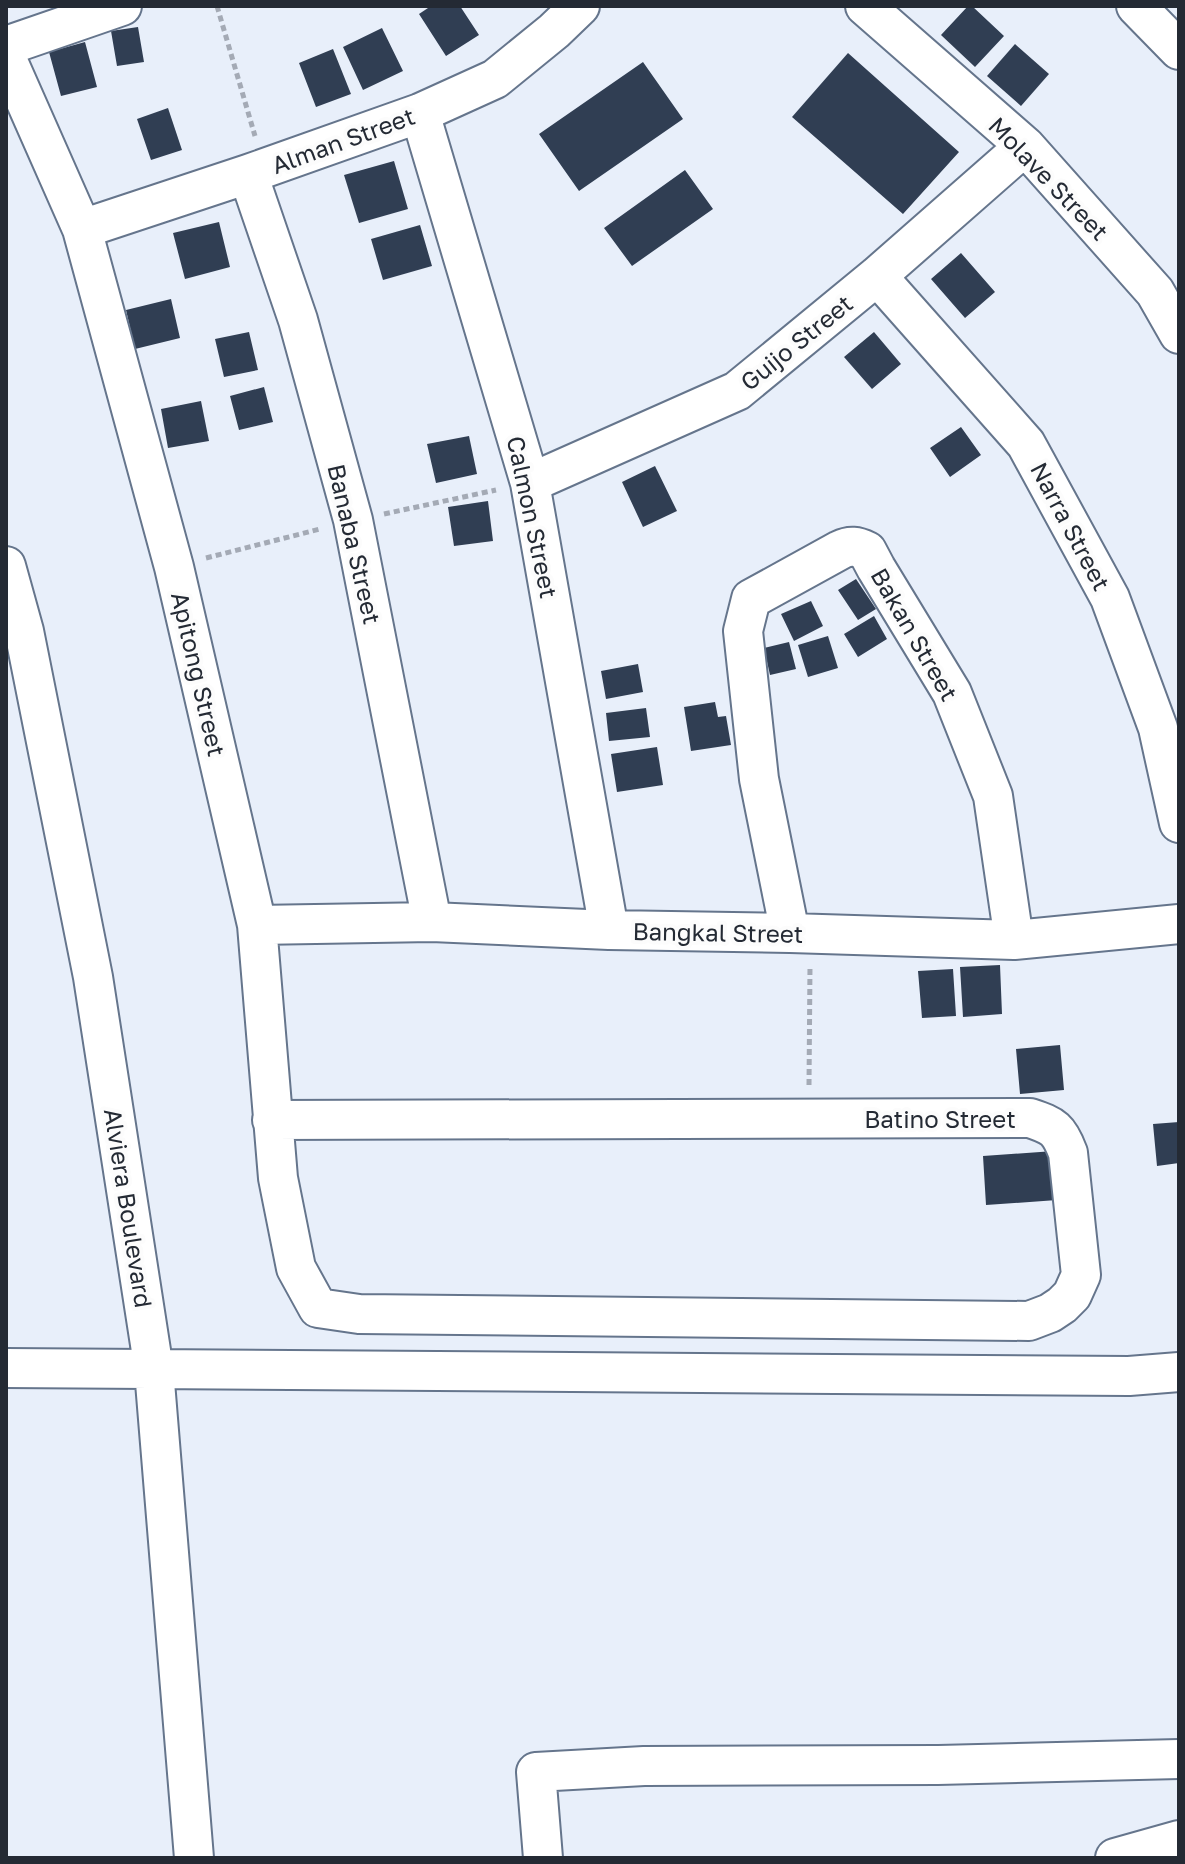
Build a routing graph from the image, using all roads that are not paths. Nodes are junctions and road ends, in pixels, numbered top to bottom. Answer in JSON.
{"nodes":[{"id":1,"x":122,"y":6,"type":"edge"},
{"id":2,"x":865,"y":6,"type":"edge"},
{"id":3,"x":1136,"y":6,"type":"edge"},
{"id":4,"x":557,"y":14,"type":"edge"},
{"id":5,"x":6,"y":46,"type":"edge"},
{"id":6,"x":1179,"y":50,"type":"edge"},
{"id":7,"x":6,"y":57,"type":"edge"},
{"id":8,"x":420,"y":113,"type":"junction"},
{"id":9,"x":1025,"y":146,"type":"junction"},
{"id":10,"x":248,"y":174,"type":"junction"},
{"id":11,"x":82,"y":229,"type":"junction"},
{"id":12,"x":877,"y":276,"type":"junction"},
{"id":13,"x":1179,"y":334,"type":"edge"},
{"id":14,"x":530,"y":483,"type":"junction"},
{"id":15,"x":6,"y":566,"type":"edge"},
{"id":16,"x":1179,"y":823,"type":"edge"},
{"id":17,"x":432,"y":922,"type":"junction"},
{"id":18,"x":1179,"y":924,"type":"edge"},
{"id":19,"x":257,"y":925,"type":"junction"},
{"id":20,"x":609,"y":930,"type":"junction"},
{"id":21,"x":800,"y":933,"type":"junction"},
{"id":22,"x":1014,"y":940,"type":"junction"},
{"id":23,"x":272,"y":1120,"type":"junction"},
{"id":24,"x":318,"y":1308,"type":"joint"},
{"id":25,"x":6,"y":1368,"type":"edge"},
{"id":26,"x":154,"y":1370,"type":"junction"},
{"id":27,"x":1179,"y":1372,"type":"edge"},
{"id":28,"x":1179,"y":1759,"type":"edge"},
{"id":29,"x":1179,"y":1840,"type":"edge"},
{"id":30,"x":194,"y":1858,"type":"edge"},
{"id":31,"x":543,"y":1858,"type":"edge"},
{"id":32,"x":1115,"y":1858,"type":"edge"}],
"edges":[{"from":1,"to":5,"type":"street"},
{"from":2,"to":9,"type":"street","name":"Molave Street"},
{"from":3,"to":6,"type":"street"},
{"from":4,"to":8,"type":"street","name":"Alman Street"},
{"from":7,"to":11,"type":"street","name":"Apitong Street"},
{"from":8,"to":10,"type":"street","name":"Alman Street"},
{"from":8,"to":14,"type":"street","name":"Calmon Street"},
{"from":9,"to":12,"type":"street","name":"Guijo Street"},
{"from":9,"to":13,"type":"street","name":"Molave Street"},
{"from":10,"to":11,"type":"street","name":"Alman Street"},
{"from":10,"to":17,"type":"street","name":"Banaba Street"},
{"from":11,"to":19,"type":"street","name":"Apitong Street"},
{"from":12,"to":14,"type":"street","name":"Guijo Street"},
{"from":12,"to":16,"type":"street","name":"Narra Street"},
{"from":14,"to":20,"type":"street","name":"Calmon Street"},
{"from":15,"to":26,"type":"street","name":"Alviera Boulevard"},
{"from":17,"to":19,"type":"street","name":"Bangkal Street"},
{"from":17,"to":20,"type":"street","name":"Bangkal Street"},
{"from":18,"to":22,"type":"street","name":"Bangkal Street"},
{"from":19,"to":23,"type":"street","name":"Apitong Street"},
{"from":20,"to":21,"type":"street","name":"Bangkal Street"},
{"from":21,"to":22,"type":"street","name":"Bangkal Street"},
{"from":21,"to":22,"type":"street","name":"Bakan Street"},
{"from":23,"to":24,"type":"street","name":"Apitong Street"},
{"from":23,"to":24,"type":"street","name":"Batino Street"},
{"from":25,"to":26,"type":"street"},
{"from":26,"to":27,"type":"street"},
{"from":26,"to":30,"type":"street","name":"Alviera Boulevard"},
{"from":28,"to":31,"type":"street"},
{"from":29,"to":32,"type":"street"}]}
